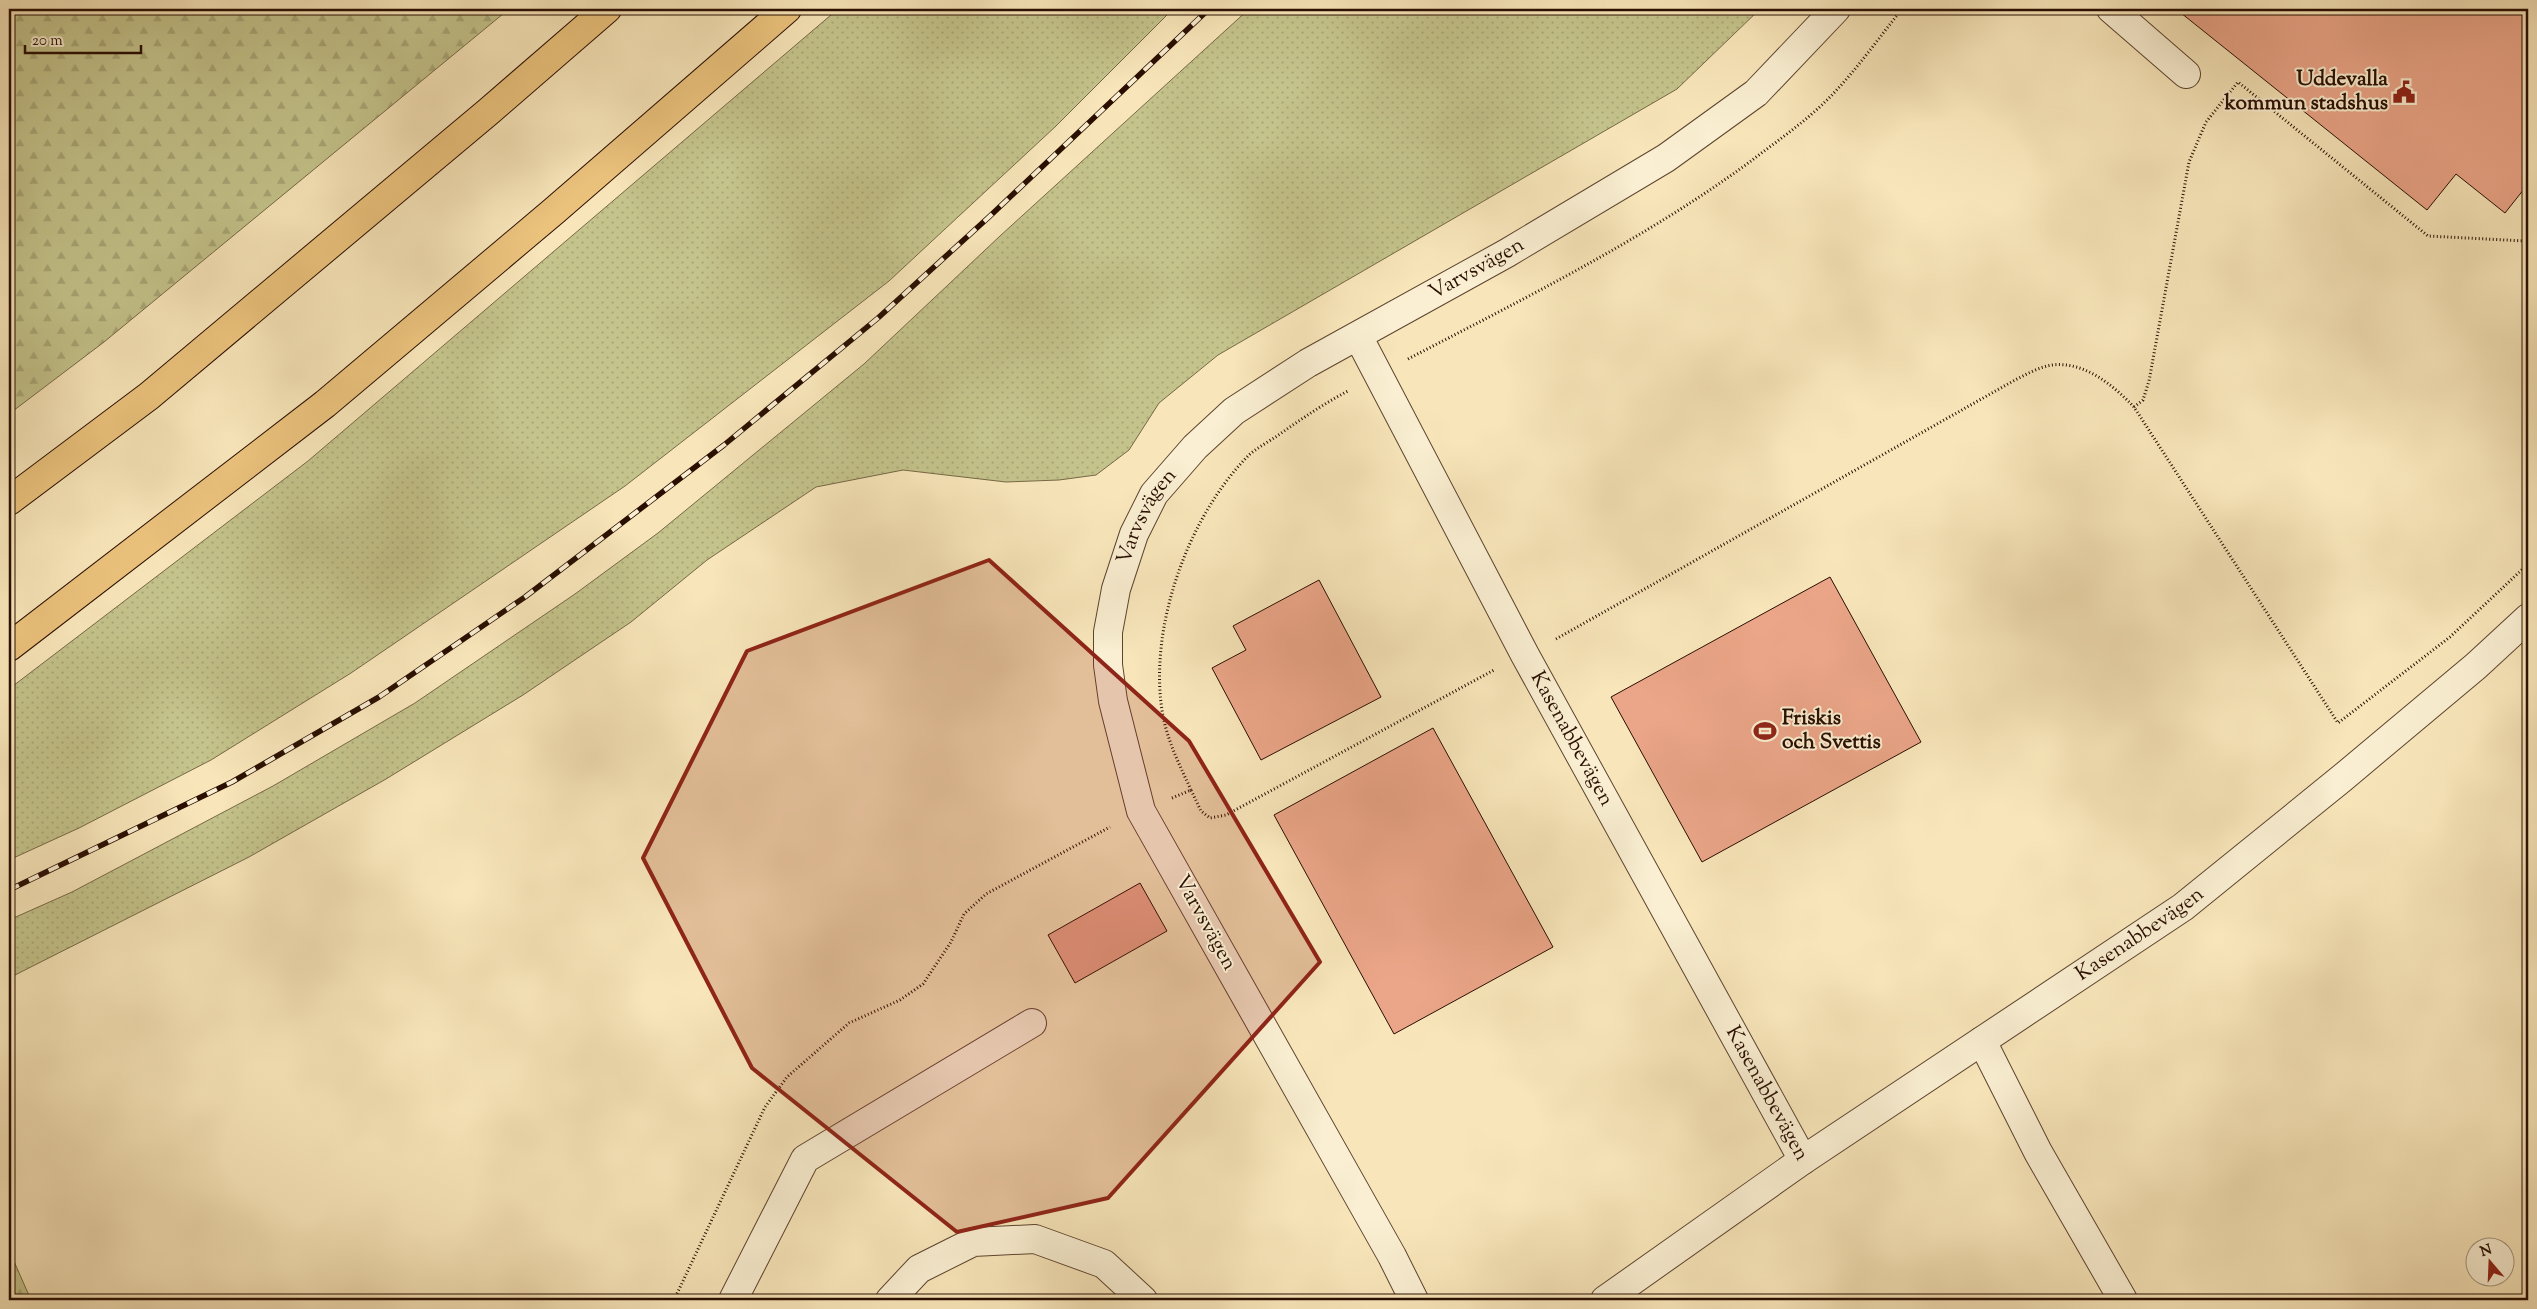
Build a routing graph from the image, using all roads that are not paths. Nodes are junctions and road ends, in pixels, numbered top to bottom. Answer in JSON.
{"nodes":[{"id":1,"x":606,"y":9,"type":"edge"},
{"id":2,"x":787,"y":9,"type":"edge"},
{"id":3,"x":1836,"y":9,"type":"edge"},
{"id":4,"x":2110,"y":9,"type":"edge"},
{"id":5,"x":2186,"y":74,"type":"dead end"},
{"id":6,"x":1358,"y":336,"type":"junction"},
{"id":7,"x":9,"y":501,"type":"edge"},
{"id":8,"x":2528,"y":618,"type":"edge"},
{"id":9,"x":9,"y":647,"type":"edge"},
{"id":10,"x":1032,"y":1023,"type":"dead end"},
{"id":11,"x":1982,"y":1041,"type":"junction"},
{"id":12,"x":1803,"y":1160,"type":"junction"},
{"id":13,"x":734,"y":1300,"type":"edge"},
{"id":14,"x":890,"y":1300,"type":"edge"},
{"id":15,"x":1143,"y":1300,"type":"edge"},
{"id":16,"x":1414,"y":1300,"type":"edge"},
{"id":17,"x":1605,"y":1300,"type":"edge"},
{"id":18,"x":2123,"y":1300,"type":"edge"}],
"edges":[{"from":1,"to":7,"type":"highway"},
{"from":2,"to":9,"type":"highway"},
{"from":3,"to":6,"type":"street","name":"Varvsvägen"},
{"from":4,"to":5,"type":"street"},
{"from":6,"to":12,"type":"street","name":"Kasenabbevägen"},
{"from":6,"to":16,"type":"street","name":"Varvsvägen"},
{"from":8,"to":11,"type":"street","name":"Kasenabbevägen"},
{"from":10,"to":13,"type":"street"},
{"from":11,"to":12,"type":"street","name":"Kasenabbevägen"},
{"from":11,"to":18,"type":"street"},
{"from":12,"to":17,"type":"street"},
{"from":14,"to":15,"type":"street"}]}
